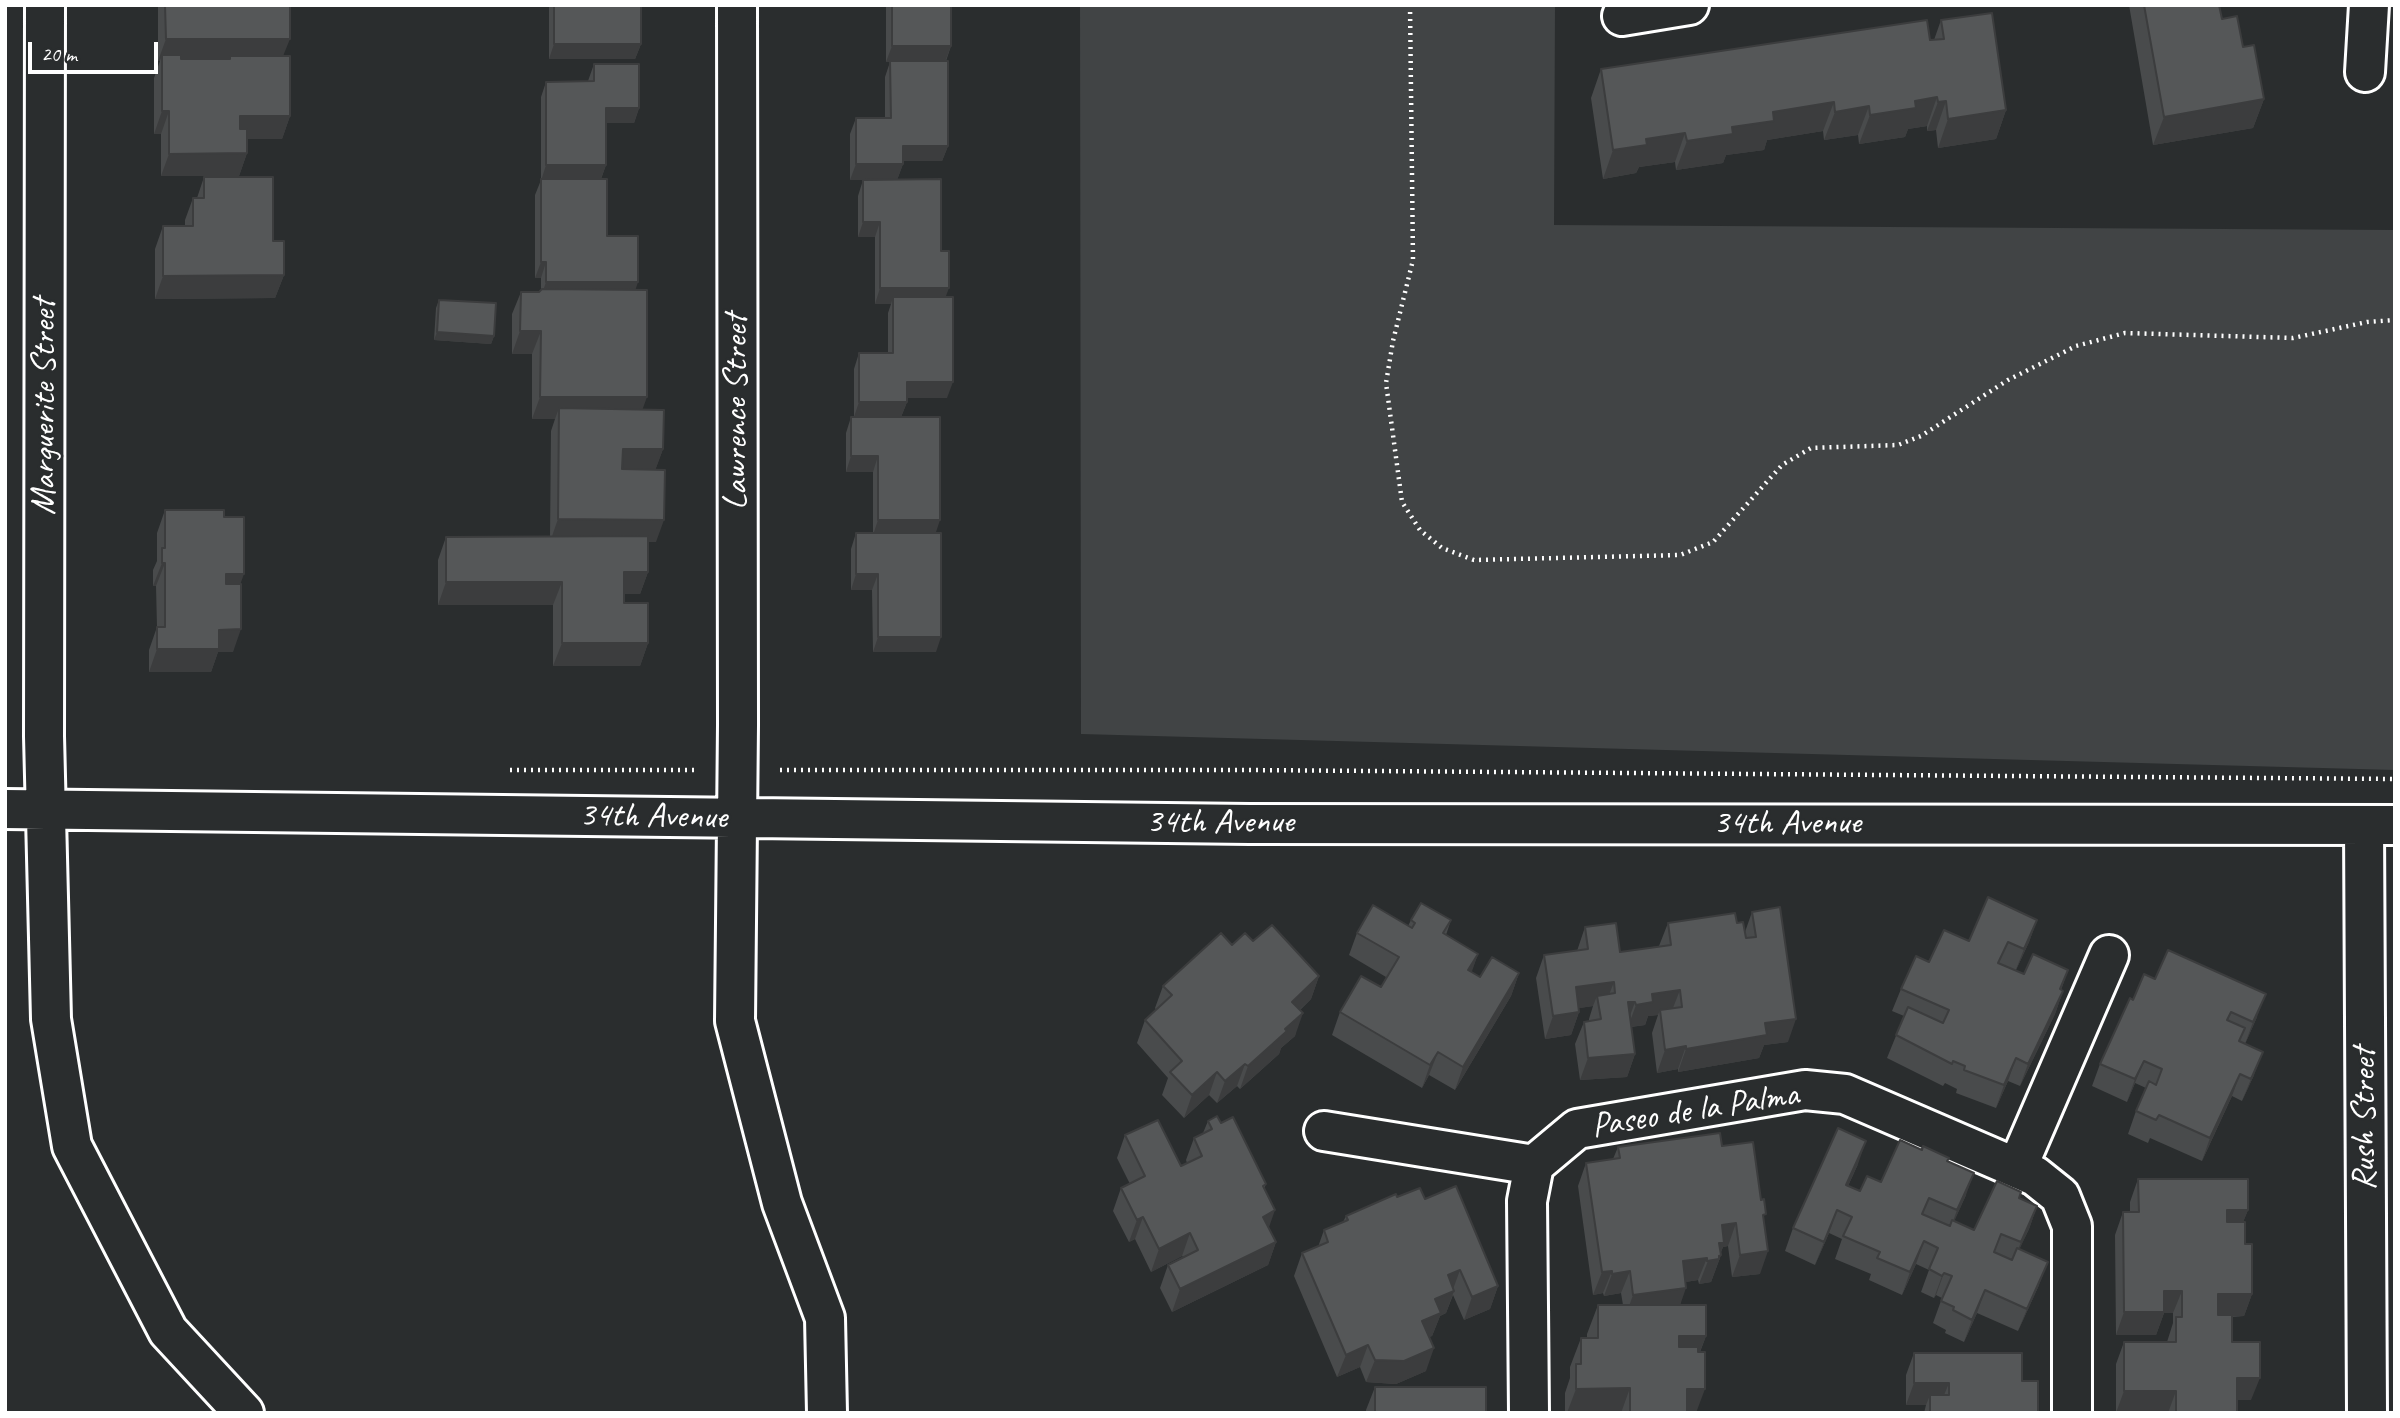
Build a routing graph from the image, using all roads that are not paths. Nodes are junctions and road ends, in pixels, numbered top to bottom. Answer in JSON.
{"nodes":[{"id":1,"x":45,"y":5,"type":"edge"},
{"id":2,"x":737,"y":5,"type":"edge"},
{"id":3,"x":1689,"y":5,"type":"edge"},
{"id":4,"x":2369,"y":5,"type":"edge"},
{"id":5,"x":1622,"y":16,"type":"dead end"},
{"id":6,"x":2365,"y":72,"type":"dead end"},
{"id":7,"x":5,"y":808,"type":"edge"},
{"id":8,"x":45,"y":808,"type":"junction"},
{"id":9,"x":736,"y":818,"type":"junction"},
{"id":10,"x":2379,"y":825,"type":"edge"},
{"id":11,"x":2109,"y":955,"type":"dead end"},
{"id":12,"x":1324,"y":1131,"type":"dead end"},
{"id":13,"x":1534,"y":1165,"type":"junction"},
{"id":14,"x":2017,"y":1168,"type":"junction"},
{"id":15,"x":244,"y":1413,"type":"edge"},
{"id":16,"x":827,"y":1413,"type":"edge"},
{"id":17,"x":1529,"y":1413,"type":"edge"},
{"id":18,"x":2072,"y":1413,"type":"edge"},
{"id":19,"x":2367,"y":1413,"type":"edge"}],
"edges":[{"from":1,"to":8,"type":"street","name":"Marguerite Street"},
{"from":2,"to":9,"type":"street","name":"Lawrence Street"},
{"from":3,"to":5,"type":"street"},
{"from":4,"to":6,"type":"street"},
{"from":7,"to":8,"type":"street","name":"34th Avenue"},
{"from":8,"to":9,"type":"street","name":"34th Avenue"},
{"from":8,"to":15,"type":"street","name":"Marguerite Street"},
{"from":9,"to":10,"type":"street","name":"34th Avenue"},
{"from":9,"to":16,"type":"street","name":"Lawrence Street"},
{"from":10,"to":19,"type":"street","name":"Rush Street"},
{"from":11,"to":14,"type":"street"},
{"from":12,"to":13,"type":"street"},
{"from":13,"to":14,"type":"street","name":"Paseo de la Palma"},
{"from":13,"to":17,"type":"street"},
{"from":14,"to":18,"type":"street","name":"Paseo de la Palma"}]}
